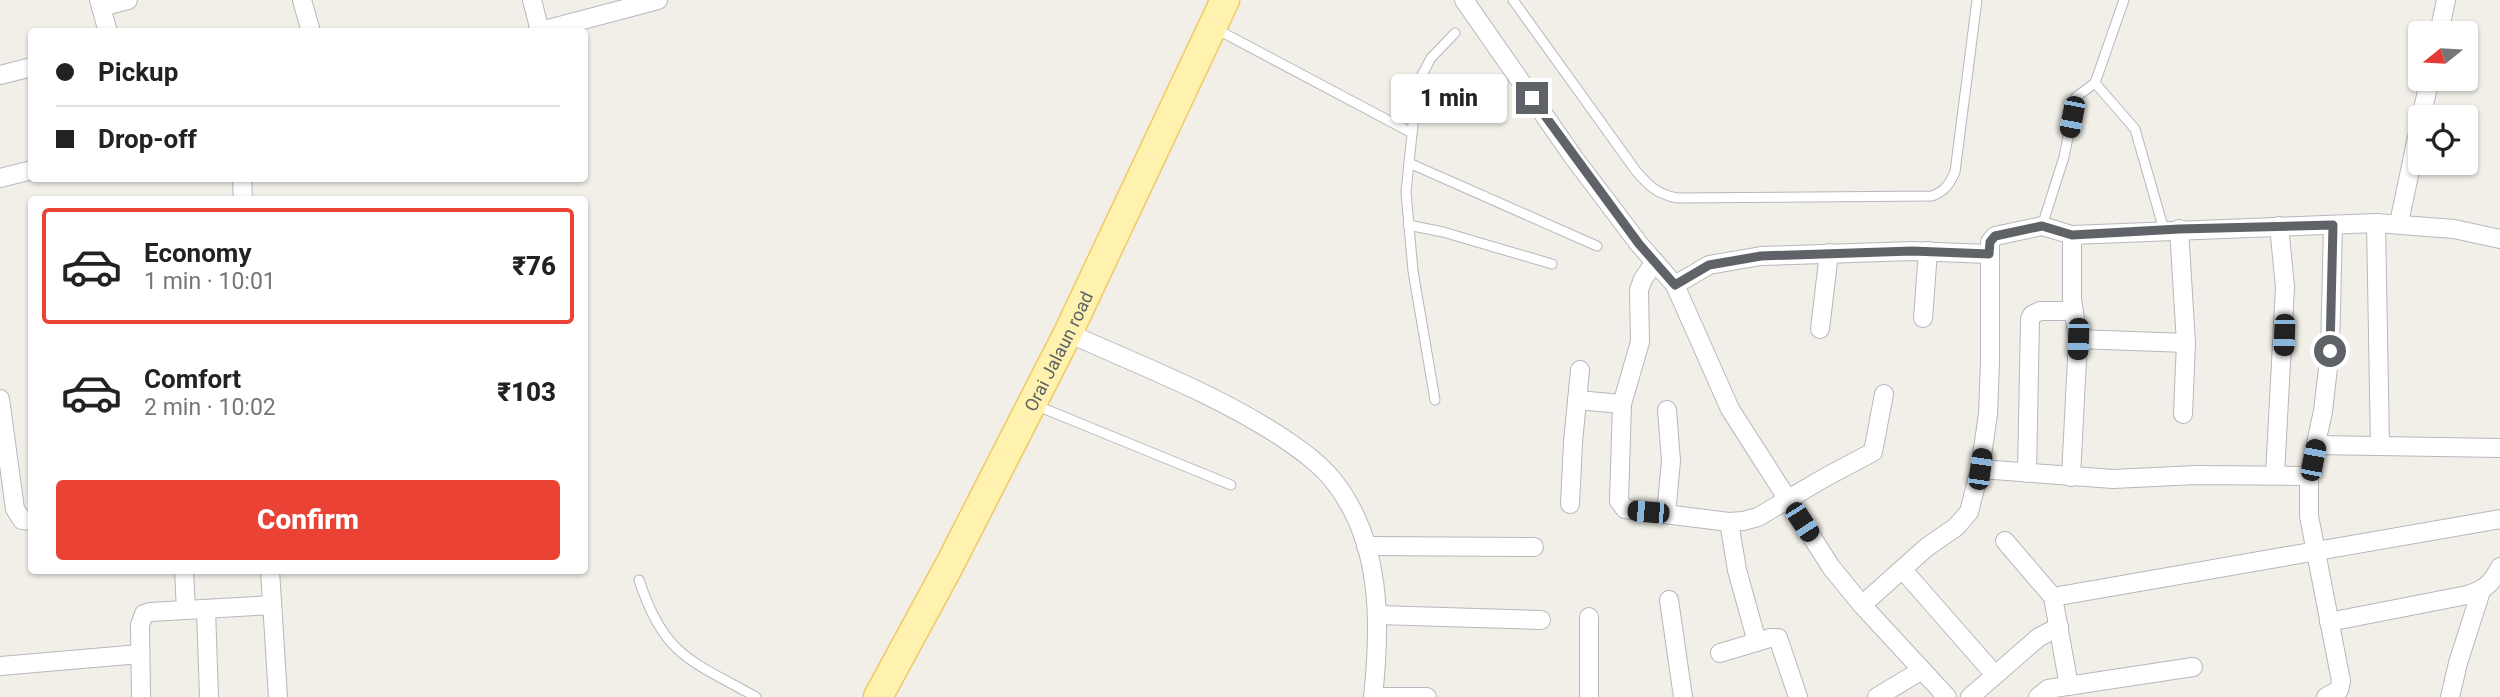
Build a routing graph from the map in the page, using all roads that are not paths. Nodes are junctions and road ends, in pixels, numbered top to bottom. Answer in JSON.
{"nodes":[{"id":1,"x":128,"y":0,"type":"edge"},
{"id":2,"x":302,"y":0,"type":"edge"},
{"id":3,"x":532,"y":0,"type":"edge"},
{"id":4,"x":658,"y":0,"type":"edge"},
{"id":5,"x":1225,"y":0,"type":"edge"},
{"id":6,"x":1464,"y":0,"type":"edge"},
{"id":7,"x":1513,"y":0,"type":"edge"},
{"id":8,"x":1977,"y":0,"type":"edge"},
{"id":9,"x":2124,"y":0,"type":"edge"},
{"id":10,"x":2446,"y":0,"type":"edge"},
{"id":11,"x":100,"y":4,"type":"edge"},
{"id":12,"x":2442,"y":21,"type":"edge"},
{"id":13,"x":1211,"y":26,"type":"junction"},
{"id":14,"x":107,"y":28,"type":"edge"},
{"id":15,"x":310,"y":28,"type":"edge"},
{"id":16,"x":538,"y":28,"type":"edge"},
{"id":17,"x":551,"y":28,"type":"edge"},
{"id":18,"x":1455,"y":33,"type":"dead end"},
{"id":19,"x":28,"y":68,"type":"edge"},
{"id":20,"x":0,"y":75,"type":"edge"},
{"id":21,"x":2095,"y":83,"type":"junction"},
{"id":22,"x":1412,"y":133,"type":"junction"},
{"id":23,"x":1409,"y":163,"type":"junction"},
{"id":24,"x":28,"y":171,"type":"edge"},
{"id":25,"x":2409,"y":175,"type":"edge"},
{"id":26,"x":0,"y":178,"type":"edge"},
{"id":27,"x":2376,"y":223,"type":"junction"},
{"id":28,"x":2399,"y":223,"type":"junction"},
{"id":29,"x":1408,"y":225,"type":"junction"},
{"id":30,"x":2333,"y":225,"type":"junction"},
{"id":31,"x":2042,"y":226,"type":"junction"},
{"id":32,"x":2279,"y":226,"type":"junction"},
{"id":33,"x":2172,"y":230,"type":"junction"},
{"id":34,"x":2072,"y":235,"type":"junction"},
{"id":35,"x":2500,"y":239,"type":"edge"},
{"id":36,"x":1597,"y":246,"type":"dead end"},
{"id":37,"x":1928,"y":251,"type":"junction"},
{"id":38,"x":1829,"y":253,"type":"junction"},
{"id":39,"x":1989,"y":254,"type":"junction"},
{"id":40,"x":1655,"y":262,"type":"junction"},
{"id":41,"x":1552,"y":264,"type":"dead end"},
{"id":42,"x":1675,"y":285,"type":"junction"},
{"id":43,"x":2073,"y":311,"type":"junction"},
{"id":44,"x":1923,"y":318,"type":"dead end"},
{"id":45,"x":1820,"y":329,"type":"dead end"},
{"id":46,"x":1068,"y":333,"type":"junction"},
{"id":47,"x":2078,"y":339,"type":"junction"},
{"id":48,"x":2186,"y":342,"type":"junction"},
{"id":49,"x":1580,"y":370,"type":"dead end"},
{"id":50,"x":1884,"y":394,"type":"dead end"},
{"id":51,"x":0,"y":399,"type":"edge"},
{"id":52,"x":1435,"y":400,"type":"dead end"},
{"id":53,"x":1577,"y":400,"type":"junction"},
{"id":54,"x":1032,"y":404,"type":"junction"},
{"id":55,"x":1622,"y":404,"type":"junction"},
{"id":56,"x":1667,"y":410,"type":"dead end"},
{"id":57,"x":2183,"y":414,"type":"dead end"},
{"id":58,"x":2316,"y":445,"type":"junction"},
{"id":59,"x":2380,"y":446,"type":"junction"},
{"id":60,"x":2500,"y":448,"type":"edge"},
{"id":61,"x":4,"y":467,"type":"edge"},
{"id":62,"x":1980,"y":469,"type":"junction"},
{"id":63,"x":2027,"y":473,"type":"junction"},
{"id":64,"x":2275,"y":475,"type":"junction"},
{"id":65,"x":2309,"y":476,"type":"junction"},
{"id":66,"x":2071,"y":477,"type":"junction"},
{"id":67,"x":1231,"y":485,"type":"dead end"},
{"id":68,"x":1787,"y":500,"type":"junction"},
{"id":69,"x":1570,"y":504,"type":"dead end"},
{"id":70,"x":1666,"y":513,"type":"junction"},
{"id":71,"x":2500,"y":519,"type":"edge"},
{"id":72,"x":28,"y":521,"type":"edge"},
{"id":73,"x":1729,"y":522,"type":"junction"},
{"id":74,"x":2005,"y":541,"type":"dead end"},
{"id":75,"x":1366,"y":546,"type":"junction"},
{"id":76,"x":1534,"y":547,"type":"dead end"},
{"id":77,"x":2316,"y":550,"type":"junction"},
{"id":78,"x":2500,"y":567,"type":"edge"},
{"id":79,"x":1903,"y":570,"type":"junction"},
{"id":80,"x":184,"y":574,"type":"edge"},
{"id":81,"x":270,"y":574,"type":"edge"},
{"id":82,"x":639,"y":580,"type":"dead end"},
{"id":83,"x":2481,"y":591,"type":"junction"},
{"id":84,"x":2053,"y":597,"type":"junction"},
{"id":85,"x":1669,"y":600,"type":"dead end"},
{"id":86,"x":272,"y":605,"type":"junction"},
{"id":87,"x":1862,"y":605,"type":"junction"},
{"id":88,"x":206,"y":609,"type":"junction"},
{"id":89,"x":186,"y":610,"type":"junction"},
{"id":90,"x":1378,"y":615,"type":"junction"},
{"id":91,"x":1589,"y":617,"type":"dead end"},
{"id":92,"x":1541,"y":620,"type":"dead end"},
{"id":93,"x":2329,"y":622,"type":"junction"},
{"id":94,"x":2059,"y":627,"type":"junction"},
{"id":95,"x":1757,"y":642,"type":"junction"},
{"id":96,"x":140,"y":653,"type":"junction"},
{"id":97,"x":1720,"y":653,"type":"dead end"},
{"id":98,"x":0,"y":666,"type":"edge"},
{"id":99,"x":2193,"y":667,"type":"dead end"},
{"id":100,"x":1922,"y":670,"type":"junction"},
{"id":101,"x":1995,"y":675,"type":"junction"},
{"id":102,"x":2068,"y":686,"type":"junction"},
{"id":103,"x":141,"y":697,"type":"edge"},
{"id":104,"x":209,"y":697,"type":"edge"},
{"id":105,"x":278,"y":697,"type":"edge"},
{"id":106,"x":756,"y":697,"type":"edge"},
{"id":107,"x":878,"y":697,"type":"edge"},
{"id":108,"x":1373,"y":697,"type":"edge"},
{"id":109,"x":1427,"y":697,"type":"edge"},
{"id":110,"x":1589,"y":697,"type":"edge"},
{"id":111,"x":1683,"y":697,"type":"edge"},
{"id":112,"x":1798,"y":697,"type":"edge"},
{"id":113,"x":1877,"y":697,"type":"edge"},
{"id":114,"x":1947,"y":697,"type":"edge"},
{"id":115,"x":1970,"y":697,"type":"edge"},
{"id":116,"x":2038,"y":697,"type":"edge"},
{"id":117,"x":2326,"y":697,"type":"edge"},
{"id":118,"x":2450,"y":697,"type":"edge"}],
"edges":[{"from":1,"to":11,"type":"street"},
{"from":2,"to":15,"type":"street"},
{"from":3,"to":16,"type":"street"},
{"from":4,"to":17,"type":"street"},
{"from":5,"to":13,"type":"main road","name":"Orai Jalaun road"},
{"from":6,"to":40,"type":"street"},
{"from":7,"to":8,"type":"lane"},
{"from":9,"to":21,"type":"lane"},
{"from":10,"to":12,"type":"street"},
{"from":11,"to":14,"type":"street"},
{"from":13,"to":22,"type":"lane"},
{"from":13,"to":46,"type":"main road","name":"Orai Jalaun road"},
{"from":18,"to":22,"type":"lane"},
{"from":19,"to":20,"type":"street"},
{"from":21,"to":31,"type":"lane"},
{"from":21,"to":33,"type":"lane"},
{"from":22,"to":23,"type":"lane"},
{"from":23,"to":29,"type":"lane"},
{"from":23,"to":36,"type":"lane"},
{"from":24,"to":26,"type":"street"},
{"from":25,"to":28,"type":"street"},
{"from":27,"to":28,"type":"street"},
{"from":27,"to":30,"type":"street"},
{"from":27,"to":59,"type":"street"},
{"from":28,"to":35,"type":"street"},
{"from":29,"to":41,"type":"lane"},
{"from":29,"to":52,"type":"lane"},
{"from":30,"to":32,"type":"street"},
{"from":30,"to":58,"type":"street"},
{"from":31,"to":34,"type":"street"},
{"from":31,"to":39,"type":"street"},
{"from":32,"to":33,"type":"street"},
{"from":32,"to":64,"type":"street"},
{"from":33,"to":34,"type":"street"},
{"from":33,"to":48,"type":"street"},
{"from":34,"to":43,"type":"street"},
{"from":37,"to":38,"type":"street"},
{"from":37,"to":39,"type":"street"},
{"from":37,"to":44,"type":"street"},
{"from":38,"to":42,"type":"street"},
{"from":38,"to":45,"type":"street"},
{"from":39,"to":62,"type":"street"},
{"from":40,"to":42,"type":"street"},
{"from":40,"to":55,"type":"street"},
{"from":42,"to":68,"type":"street"},
{"from":43,"to":47,"type":"street"},
{"from":43,"to":63,"type":"street"},
{"from":46,"to":54,"type":"main road","name":"Orai Jalaun road"},
{"from":46,"to":75,"type":"street"},
{"from":47,"to":48,"type":"street"},
{"from":47,"to":66,"type":"street"},
{"from":48,"to":57,"type":"street"},
{"from":49,"to":53,"type":"street"},
{"from":50,"to":68,"type":"street"},
{"from":51,"to":61,"type":"street"},
{"from":53,"to":55,"type":"street"},
{"from":53,"to":69,"type":"street"},
{"from":54,"to":67,"type":"lane"},
{"from":54,"to":107,"type":"main road","name":"Orai Jalaun road"},
{"from":55,"to":70,"type":"street"},
{"from":56,"to":70,"type":"street"},
{"from":58,"to":59,"type":"street"},
{"from":58,"to":65,"type":"street"},
{"from":59,"to":60,"type":"street"},
{"from":61,"to":72,"type":"street"},
{"from":62,"to":63,"type":"street"},
{"from":62,"to":79,"type":"street"},
{"from":63,"to":66,"type":"street"},
{"from":64,"to":65,"type":"street"},
{"from":64,"to":66,"type":"street"},
{"from":65,"to":77,"type":"street"},
{"from":68,"to":73,"type":"street"},
{"from":68,"to":87,"type":"street"},
{"from":70,"to":73,"type":"street"},
{"from":71,"to":77,"type":"street"},
{"from":73,"to":95,"type":"street"},
{"from":74,"to":84,"type":"street"},
{"from":75,"to":76,"type":"street"},
{"from":75,"to":90,"type":"street"},
{"from":77,"to":84,"type":"street"},
{"from":77,"to":93,"type":"street"},
{"from":78,"to":83,"type":"street"},
{"from":79,"to":87,"type":"street"},
{"from":79,"to":101,"type":"street"},
{"from":80,"to":89,"type":"street"},
{"from":81,"to":86,"type":"street"},
{"from":82,"to":106,"type":"lane"},
{"from":83,"to":93,"type":"street"},
{"from":83,"to":118,"type":"street"},
{"from":84,"to":94,"type":"street"},
{"from":85,"to":111,"type":"street"},
{"from":86,"to":88,"type":"street"},
{"from":86,"to":105,"type":"street"},
{"from":87,"to":100,"type":"street"},
{"from":88,"to":89,"type":"street"},
{"from":88,"to":104,"type":"street"},
{"from":89,"to":96,"type":"street"},
{"from":90,"to":92,"type":"street"},
{"from":90,"to":108,"type":"street"},
{"from":91,"to":110,"type":"street"},
{"from":93,"to":117,"type":"street"},
{"from":94,"to":101,"type":"street"},
{"from":94,"to":102,"type":"street"},
{"from":95,"to":97,"type":"street"},
{"from":95,"to":112,"type":"street"},
{"from":96,"to":98,"type":"street"},
{"from":96,"to":103,"type":"street"},
{"from":99,"to":102,"type":"street"},
{"from":100,"to":113,"type":"street"},
{"from":100,"to":114,"type":"street"},
{"from":101,"to":115,"type":"street"},
{"from":102,"to":116,"type":"street"},
{"from":108,"to":109,"type":"street"}]}
